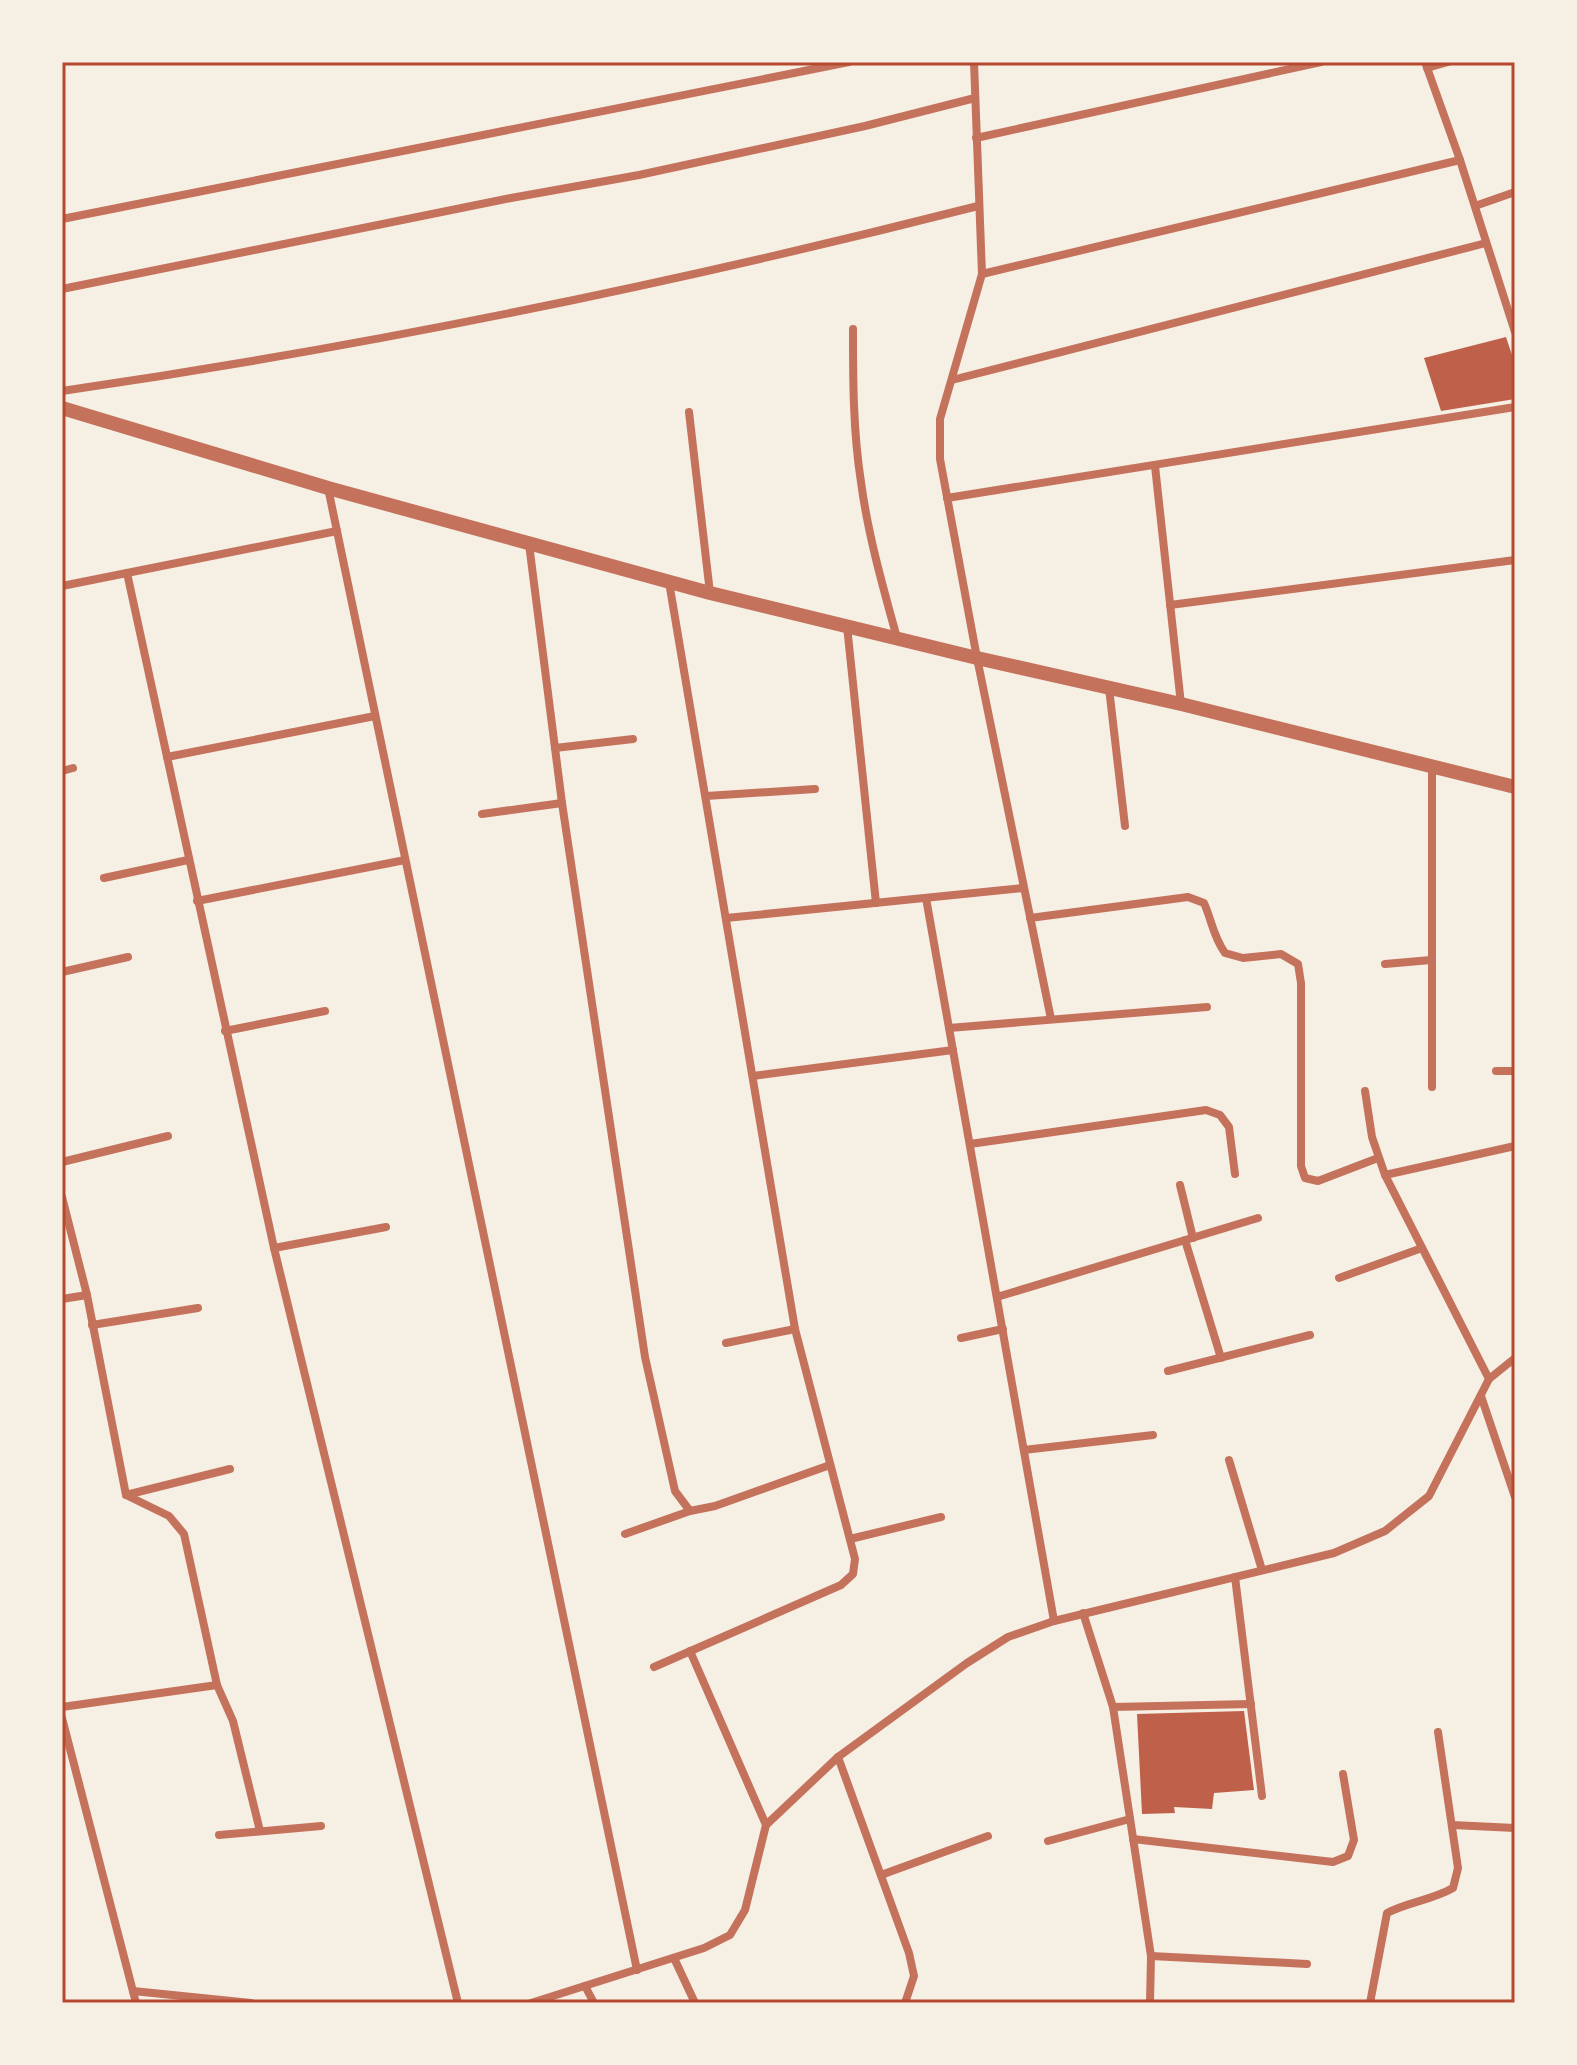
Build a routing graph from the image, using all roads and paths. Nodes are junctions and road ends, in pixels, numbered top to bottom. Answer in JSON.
{"nodes":[{"id":1,"x":849,"y":62,"type":"edge"},
{"id":2,"x":974,"y":62,"type":"edge"},
{"id":3,"x":1321,"y":62,"type":"edge"},
{"id":4,"x":1448,"y":62,"type":"edge"},
{"id":5,"x":1426,"y":65,"type":"edge"},
{"id":6,"x":975,"y":98,"type":"junction"},
{"id":7,"x":976,"y":138,"type":"junction"},
{"id":8,"x":1460,"y":160,"type":"junction"},
{"id":9,"x":1515,"y":192,"type":"edge"},
{"id":10,"x":978,"y":206,"type":"junction"},
{"id":11,"x":1475,"y":206,"type":"junction"},
{"id":12,"x":62,"y":219,"type":"edge"},
{"id":13,"x":1486,"y":243,"type":"junction"},
{"id":14,"x":982,"y":274,"type":"junction"},
{"id":15,"x":62,"y":289,"type":"edge"},
{"id":16,"x":853,"y":329,"type":"dead end"},
{"id":17,"x":1515,"y":332,"type":"edge"},
{"id":18,"x":952,"y":380,"type":"junction"},
{"id":19,"x":62,"y":391,"type":"edge"},
{"id":20,"x":1515,"y":407,"type":"edge"},
{"id":21,"x":62,"y":408,"type":"edge"},
{"id":22,"x":689,"y":412,"type":"dead end"},
{"id":23,"x":1155,"y":466,"type":"junction"},
{"id":24,"x":328,"y":488,"type":"junction"},
{"id":25,"x":947,"y":498,"type":"junction"},
{"id":26,"x":337,"y":531,"type":"junction"},
{"id":27,"x":529,"y":544,"type":"junction"},
{"id":28,"x":1515,"y":560,"type":"edge"},
{"id":29,"x":127,"y":573,"type":"junction"},
{"id":30,"x":669,"y":582,"type":"junction"},
{"id":31,"x":62,"y":586,"type":"edge"},
{"id":32,"x":710,"y":593,"type":"junction"},
{"id":33,"x":1170,"y":605,"type":"junction"},
{"id":34,"x":847,"y":626,"type":"junction"},
{"id":35,"x":897,"y":638,"type":"junction"},
{"id":36,"x":977,"y":658,"type":"junction"},
{"id":37,"x":1109,"y":688,"type":"junction"},
{"id":38,"x":1181,"y":704,"type":"junction"},
{"id":39,"x":375,"y":716,"type":"junction"},
{"id":40,"x":633,"y":739,"type":"dead end"},
{"id":41,"x":555,"y":748,"type":"junction"},
{"id":42,"x":167,"y":757,"type":"junction"},
{"id":43,"x":1432,"y":767,"type":"junction"},
{"id":44,"x":73,"y":768,"type":"dead end"},
{"id":45,"x":62,"y":771,"type":"edge"},
{"id":46,"x":1515,"y":787,"type":"edge"},
{"id":47,"x":815,"y":789,"type":"dead end"},
{"id":48,"x":706,"y":796,"type":"junction"},
{"id":49,"x":562,"y":803,"type":"junction"},
{"id":50,"x":482,"y":814,"type":"dead end"},
{"id":51,"x":1125,"y":826,"type":"dead end"},
{"id":52,"x":188,"y":860,"type":"junction"},
{"id":53,"x":405,"y":860,"type":"junction"},
{"id":54,"x":104,"y":878,"type":"dead end"},
{"id":55,"x":1023,"y":888,"type":"junction"},
{"id":56,"x":926,"y":898,"type":"junction"},
{"id":57,"x":197,"y":901,"type":"junction"},
{"id":58,"x":876,"y":903,"type":"junction"},
{"id":59,"x":726,"y":918,"type":"junction"},
{"id":60,"x":1030,"y":918,"type":"junction"},
{"id":61,"x":128,"y":957,"type":"dead end"},
{"id":62,"x":1431,"y":960,"type":"junction"},
{"id":63,"x":1385,"y":964,"type":"dead end"},
{"id":64,"x":62,"y":972,"type":"edge"},
{"id":65,"x":1207,"y":1007,"type":"dead end"},
{"id":66,"x":325,"y":1011,"type":"dead end"},
{"id":67,"x":1051,"y":1019,"type":"junction"},
{"id":68,"x":949,"y":1028,"type":"junction"},
{"id":69,"x":225,"y":1031,"type":"junction"},
{"id":70,"x":953,"y":1050,"type":"junction"},
{"id":71,"x":1496,"y":1071,"type":"dead end"},
{"id":72,"x":1515,"y":1071,"type":"edge"},
{"id":73,"x":753,"y":1076,"type":"junction"},
{"id":74,"x":1432,"y":1087,"type":"dead end"},
{"id":75,"x":1365,"y":1091,"type":"dead end"},
{"id":76,"x":168,"y":1136,"type":"dead end"},
{"id":77,"x":970,"y":1144,"type":"junction"},
{"id":78,"x":1515,"y":1146,"type":"edge"},
{"id":79,"x":1378,"y":1158,"type":"junction"},
{"id":80,"x":62,"y":1162,"type":"edge"},
{"id":81,"x":1235,"y":1174,"type":"dead end"},
{"id":82,"x":1385,"y":1175,"type":"junction"},
{"id":83,"x":1180,"y":1185,"type":"dead end"},
{"id":84,"x":62,"y":1197,"type":"edge"},
{"id":85,"x":1258,"y":1218,"type":"dead end"},
{"id":86,"x":386,"y":1227,"type":"dead end"},
{"id":87,"x":1189,"y":1239,"type":"junction"},
{"id":88,"x":274,"y":1248,"type":"junction"},
{"id":89,"x":1422,"y":1248,"type":"junction"},
{"id":90,"x":1339,"y":1278,"type":"dead end"},
{"id":91,"x":87,"y":1295,"type":"junction"},
{"id":92,"x":997,"y":1297,"type":"junction"},
{"id":93,"x":62,"y":1299,"type":"edge"},
{"id":94,"x":198,"y":1308,"type":"dead end"},
{"id":95,"x":92,"y":1325,"type":"junction"},
{"id":96,"x":795,"y":1329,"type":"junction"},
{"id":97,"x":1003,"y":1329,"type":"junction"},
{"id":98,"x":1310,"y":1335,"type":"dead end"},
{"id":99,"x":961,"y":1338,"type":"dead end"},
{"id":100,"x":726,"y":1343,"type":"dead end"},
{"id":101,"x":1221,"y":1358,"type":"junction"},
{"id":102,"x":1515,"y":1358,"type":"edge"},
{"id":103,"x":1168,"y":1371,"type":"dead end"},
{"id":104,"x":1489,"y":1379,"type":"junction"},
{"id":105,"x":1481,"y":1396,"type":"junction"},
{"id":106,"x":1153,"y":1435,"type":"dead end"},
{"id":107,"x":1024,"y":1450,"type":"junction"},
{"id":108,"x":1229,"y":1460,"type":"dead end"},
{"id":109,"x":830,"y":1465,"type":"junction"},
{"id":110,"x":230,"y":1469,"type":"dead end"},
{"id":111,"x":126,"y":1495,"type":"junction"},
{"id":112,"x":1515,"y":1497,"type":"edge"},
{"id":113,"x":690,"y":1511,"type":"junction"},
{"id":114,"x":941,"y":1517,"type":"dead end"},
{"id":115,"x":625,"y":1534,"type":"dead end"},
{"id":116,"x":850,"y":1539,"type":"junction"},
{"id":117,"x":1262,"y":1570,"type":"junction"},
{"id":118,"x":1235,"y":1577,"type":"junction"},
{"id":119,"x":1083,"y":1613,"type":"junction"},
{"id":120,"x":1054,"y":1621,"type":"junction"},
{"id":121,"x":690,"y":1651,"type":"junction"},
{"id":122,"x":654,"y":1667,"type":"dead end"},
{"id":123,"x":217,"y":1685,"type":"junction"},
{"id":124,"x":1251,"y":1704,"type":"junction"},
{"id":125,"x":62,"y":1707,"type":"edge"},
{"id":126,"x":1113,"y":1707,"type":"junction"},
{"id":127,"x":62,"y":1718,"type":"edge"},
{"id":128,"x":1438,"y":1732,"type":"dead end"},
{"id":129,"x":64,"y":1735,"type":"edge"},
{"id":130,"x":838,"y":1757,"type":"junction"},
{"id":131,"x":1343,"y":1774,"type":"dead end"},
{"id":132,"x":1262,"y":1796,"type":"dead end"},
{"id":133,"x":1130,"y":1819,"type":"junction"},
{"id":134,"x":766,"y":1825,"type":"junction"},
{"id":135,"x":1452,"y":1825,"type":"junction"},
{"id":136,"x":321,"y":1826,"type":"dead end"},
{"id":137,"x":1515,"y":1828,"type":"edge"},
{"id":138,"x":260,"y":1831,"type":"junction"},
{"id":139,"x":219,"y":1835,"type":"dead end"},
{"id":140,"x":988,"y":1836,"type":"dead end"},
{"id":141,"x":1133,"y":1839,"type":"junction"},
{"id":142,"x":1048,"y":1841,"type":"dead end"},
{"id":143,"x":881,"y":1875,"type":"junction"},
{"id":144,"x":1151,"y":1956,"type":"junction"},
{"id":145,"x":674,"y":1958,"type":"junction"},
{"id":146,"x":1307,"y":1964,"type":"dead end"},
{"id":147,"x":637,"y":1970,"type":"junction"},
{"id":148,"x":585,"y":1986,"type":"junction"},
{"id":149,"x":133,"y":1991,"type":"junction"},
{"id":150,"x":136,"y":2003,"type":"edge"},
{"id":151,"x":251,"y":2003,"type":"edge"},
{"id":152,"x":458,"y":2003,"type":"edge"},
{"id":153,"x":531,"y":2003,"type":"edge"},
{"id":154,"x":594,"y":2003,"type":"edge"},
{"id":155,"x":695,"y":2003,"type":"edge"},
{"id":156,"x":905,"y":2003,"type":"edge"},
{"id":157,"x":1150,"y":2003,"type":"edge"},
{"id":158,"x":1370,"y":2003,"type":"edge"}],
"edges":[{"from":1,"to":12,"type":"street"},
{"from":2,"to":6,"type":"street"},
{"from":3,"to":7,"type":"street"},
{"from":4,"to":5,"type":"street"},
{"from":5,"to":8,"type":"street"},
{"from":6,"to":7,"type":"street"},
{"from":6,"to":15,"type":"street"},
{"from":7,"to":10,"type":"street"},
{"from":8,"to":11,"type":"street"},
{"from":8,"to":14,"type":"street"},
{"from":9,"to":11,"type":"street"},
{"from":10,"to":14,"type":"street"},
{"from":10,"to":19,"type":"street"},
{"from":11,"to":13,"type":"street"},
{"from":13,"to":17,"type":"street"},
{"from":13,"to":18,"type":"street"},
{"from":14,"to":18,"type":"street"},
{"from":16,"to":35,"type":"street"},
{"from":18,"to":25,"type":"street"},
{"from":20,"to":23,"type":"street"},
{"from":21,"to":24,"type":"street"},
{"from":22,"to":32,"type":"street"},
{"from":23,"to":25,"type":"street"},
{"from":23,"to":33,"type":"street"},
{"from":24,"to":26,"type":"street"},
{"from":24,"to":27,"type":"street"},
{"from":25,"to":36,"type":"street"},
{"from":26,"to":29,"type":"street"},
{"from":26,"to":39,"type":"street"},
{"from":27,"to":30,"type":"street"},
{"from":27,"to":41,"type":"street"},
{"from":28,"to":33,"type":"street"},
{"from":29,"to":31,"type":"street"},
{"from":29,"to":42,"type":"street"},
{"from":30,"to":32,"type":"street"},
{"from":30,"to":48,"type":"street"},
{"from":32,"to":34,"type":"street"},
{"from":33,"to":38,"type":"street"},
{"from":34,"to":35,"type":"street"},
{"from":34,"to":58,"type":"street"},
{"from":35,"to":36,"type":"street"},
{"from":36,"to":37,"type":"street"},
{"from":36,"to":55,"type":"street"},
{"from":37,"to":38,"type":"street"},
{"from":37,"to":51,"type":"street"},
{"from":38,"to":43,"type":"street"},
{"from":39,"to":42,"type":"street"},
{"from":39,"to":53,"type":"street"},
{"from":40,"to":41,"type":"street"},
{"from":41,"to":49,"type":"street"},
{"from":42,"to":52,"type":"street"},
{"from":43,"to":46,"type":"street"},
{"from":43,"to":62,"type":"street"},
{"from":44,"to":45,"type":"street"},
{"from":47,"to":48,"type":"street"},
{"from":48,"to":59,"type":"street"},
{"from":49,"to":50,"type":"street"},
{"from":49,"to":113,"type":"street"},
{"from":52,"to":54,"type":"street"},
{"from":52,"to":57,"type":"street"},
{"from":53,"to":57,"type":"street"},
{"from":53,"to":147,"type":"street"},
{"from":55,"to":56,"type":"street"},
{"from":55,"to":60,"type":"street"},
{"from":56,"to":58,"type":"street"},
{"from":56,"to":68,"type":"street"},
{"from":57,"to":69,"type":"street"},
{"from":58,"to":59,"type":"street"},
{"from":59,"to":73,"type":"street"},
{"from":60,"to":67,"type":"street"},
{"from":60,"to":79,"type":"street"},
{"from":61,"to":64,"type":"street"},
{"from":62,"to":63,"type":"street"},
{"from":62,"to":74,"type":"street"},
{"from":65,"to":67,"type":"street"},
{"from":66,"to":69,"type":"street"},
{"from":67,"to":68,"type":"street"},
{"from":68,"to":70,"type":"street"},
{"from":69,"to":88,"type":"street"},
{"from":70,"to":73,"type":"street"},
{"from":70,"to":77,"type":"street"},
{"from":71,"to":72,"type":"street"},
{"from":73,"to":96,"type":"street"},
{"from":75,"to":79,"type":"street"},
{"from":76,"to":80,"type":"street"},
{"from":77,"to":81,"type":"street"},
{"from":77,"to":92,"type":"street"},
{"from":78,"to":82,"type":"street"},
{"from":79,"to":82,"type":"street"},
{"from":82,"to":89,"type":"street"},
{"from":83,"to":87,"type":"street"},
{"from":84,"to":91,"type":"street"},
{"from":85,"to":87,"type":"street"},
{"from":86,"to":88,"type":"street"},
{"from":87,"to":92,"type":"street"},
{"from":87,"to":101,"type":"street"},
{"from":88,"to":152,"type":"street"},
{"from":89,"to":90,"type":"street"},
{"from":89,"to":104,"type":"street"},
{"from":91,"to":93,"type":"street"},
{"from":91,"to":95,"type":"street"},
{"from":92,"to":97,"type":"street"},
{"from":94,"to":95,"type":"street"},
{"from":95,"to":111,"type":"street"},
{"from":96,"to":100,"type":"street"},
{"from":96,"to":109,"type":"street"},
{"from":97,"to":99,"type":"street"},
{"from":97,"to":107,"type":"street"},
{"from":98,"to":101,"type":"street"},
{"from":101,"to":103,"type":"street"},
{"from":102,"to":104,"type":"street"},
{"from":104,"to":105,"type":"street"},
{"from":105,"to":112,"type":"street"},
{"from":105,"to":117,"type":"street"},
{"from":106,"to":107,"type":"street"},
{"from":107,"to":120,"type":"street"},
{"from":108,"to":117,"type":"street"},
{"from":109,"to":113,"type":"street"},
{"from":109,"to":116,"type":"street"},
{"from":110,"to":111,"type":"street"},
{"from":111,"to":123,"type":"street"},
{"from":113,"to":115,"type":"street"},
{"from":114,"to":116,"type":"street"},
{"from":116,"to":121,"type":"street"},
{"from":117,"to":118,"type":"street"},
{"from":118,"to":119,"type":"street"},
{"from":118,"to":124,"type":"street"},
{"from":119,"to":120,"type":"street"},
{"from":119,"to":126,"type":"street"},
{"from":120,"to":130,"type":"street"},
{"from":121,"to":122,"type":"street"},
{"from":121,"to":134,"type":"street"},
{"from":123,"to":125,"type":"street"},
{"from":123,"to":138,"type":"street"},
{"from":124,"to":126,"type":"street"},
{"from":124,"to":132,"type":"street"},
{"from":126,"to":133,"type":"street"},
{"from":127,"to":129,"type":"street"},
{"from":128,"to":135,"type":"street"},
{"from":129,"to":149,"type":"street"},
{"from":130,"to":134,"type":"street"},
{"from":130,"to":143,"type":"street"},
{"from":131,"to":141,"type":"street"},
{"from":133,"to":141,"type":"street"},
{"from":133,"to":142,"type":"street"},
{"from":134,"to":145,"type":"street"},
{"from":135,"to":137,"type":"street"},
{"from":135,"to":158,"type":"street"},
{"from":136,"to":138,"type":"street"},
{"from":138,"to":139,"type":"street"},
{"from":140,"to":143,"type":"street"},
{"from":141,"to":144,"type":"street"},
{"from":143,"to":156,"type":"street"},
{"from":144,"to":146,"type":"street"},
{"from":144,"to":157,"type":"street"},
{"from":145,"to":147,"type":"street"},
{"from":145,"to":155,"type":"street"},
{"from":147,"to":148,"type":"street"},
{"from":148,"to":153,"type":"street"},
{"from":148,"to":154,"type":"street"},
{"from":149,"to":150,"type":"street"},
{"from":149,"to":151,"type":"street"}]}
